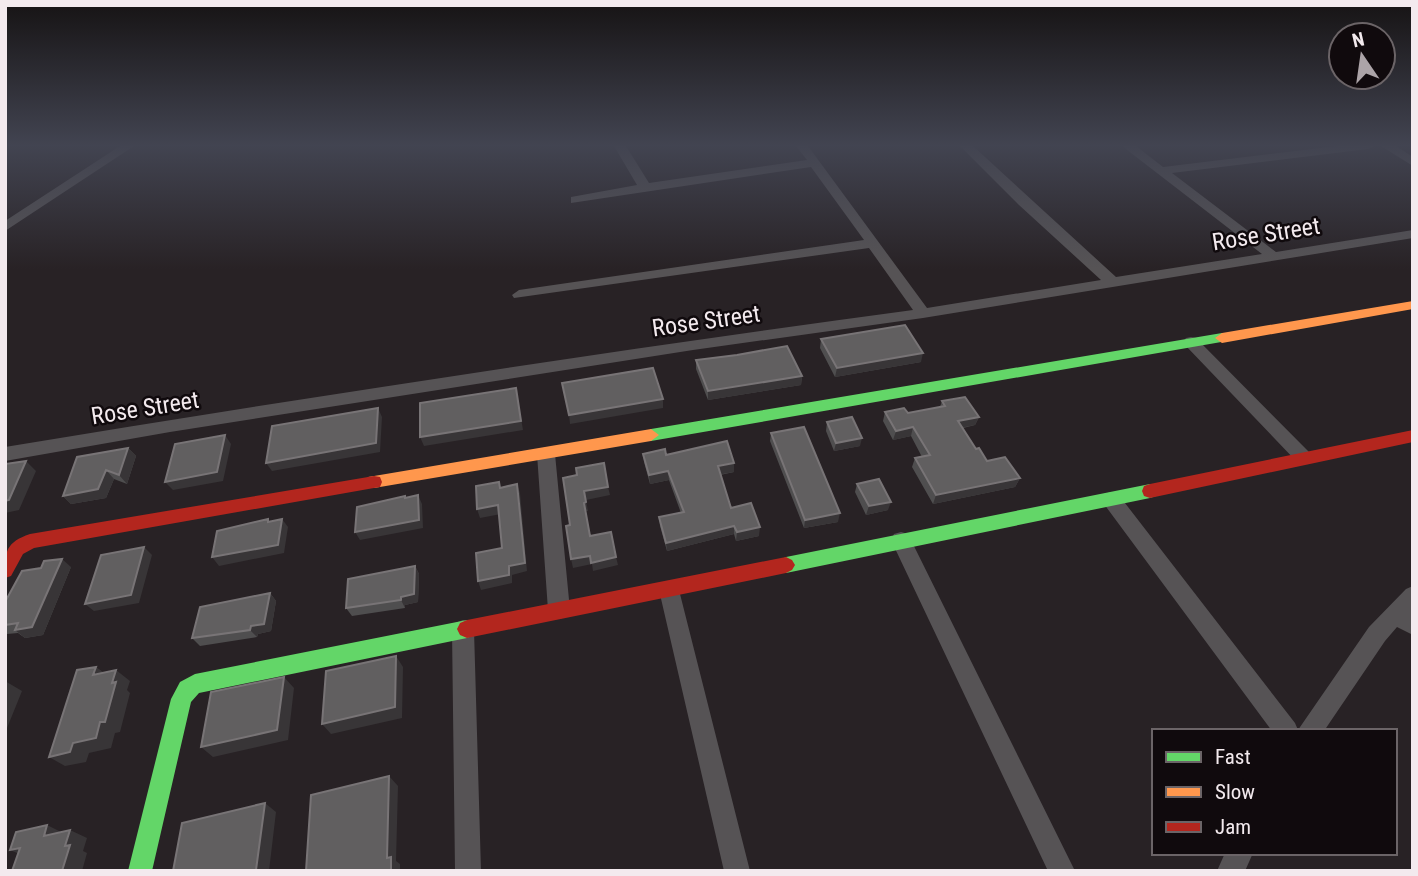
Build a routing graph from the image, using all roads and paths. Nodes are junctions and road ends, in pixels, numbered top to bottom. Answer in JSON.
{"nodes":[{"id":1,"x":66,"y":187,"type":"edge"},
{"id":2,"x":645,"y":187,"type":"edge"},
{"id":3,"x":832,"y":187,"type":"edge"},
{"id":4,"x":1008,"y":187,"type":"edge"},
{"id":5,"x":1181,"y":187,"type":"edge"},
{"id":6,"x":575,"y":200,"type":"dead end"},
{"id":7,"x":5,"y":227,"type":"edge"},
{"id":8,"x":1413,"y":234,"type":"edge"},
{"id":9,"x":874,"y":243,"type":"junction"},
{"id":10,"x":1273,"y":256,"type":"junction"},
{"id":11,"x":1111,"y":281,"type":"junction"},
{"id":12,"x":519,"y":296,"type":"dead end"},
{"id":13,"x":1413,"y":305,"type":"edge"},
{"id":14,"x":923,"y":313,"type":"junction"},
{"id":15,"x":1191,"y":342,"type":"junction"},
{"id":16,"x":1413,"y":436,"type":"edge"},
{"id":17,"x":5,"y":454,"type":"edge"},
{"id":18,"x":547,"y":454,"type":"junction"},
{"id":19,"x":1303,"y":457,"type":"junction"},
{"id":20,"x":1111,"y":499,"type":"junction"},
{"id":21,"x":901,"y":540,"type":"junction"},
{"id":22,"x":5,"y":570,"type":"edge"},
{"id":23,"x":669,"y":590,"type":"junction"},
{"id":24,"x":1413,"y":595,"type":"edge"},
{"id":25,"x":559,"y":610,"type":"junction"},
{"id":26,"x":1404,"y":619,"type":"edge"},
{"id":27,"x":463,"y":630,"type":"junction"},
{"id":28,"x":1285,"y":729,"type":"edge"},
{"id":29,"x":1311,"y":729,"type":"edge"},
{"id":30,"x":1239,"y":855,"type":"edge"},
{"id":31,"x":140,"y":871,"type":"edge"},
{"id":32,"x":468,"y":871,"type":"edge"},
{"id":33,"x":737,"y":871,"type":"edge"},
{"id":34,"x":1062,"y":871,"type":"edge"},
{"id":35,"x":1230,"y":871,"type":"edge"}],
"edges":[{"from":1,"to":7,"type":"street"},
{"from":2,"to":6,"type":"street"},
{"from":3,"to":9,"type":"street"},
{"from":4,"to":11,"type":"street"},
{"from":5,"to":10,"type":"street"},
{"from":8,"to":10,"type":"street","name":"Rose Street"},
{"from":9,"to":12,"type":"street"},
{"from":9,"to":14,"type":"street"},
{"from":10,"to":11,"type":"street","name":"Rose Street"},
{"from":11,"to":14,"type":"street","name":"Rose Street"},
{"from":13,"to":15,"type":"street"},
{"from":14,"to":17,"type":"street","name":"Rose Street"},
{"from":15,"to":18,"type":"street"},
{"from":15,"to":19,"type":"street"},
{"from":16,"to":19,"type":"street"},
{"from":18,"to":22,"type":"street"},
{"from":18,"to":25,"type":"street"},
{"from":19,"to":20,"type":"street"},
{"from":20,"to":21,"type":"street"},
{"from":20,"to":28,"type":"street"},
{"from":21,"to":23,"type":"street"},
{"from":21,"to":34,"type":"street"},
{"from":23,"to":25,"type":"street"},
{"from":23,"to":33,"type":"street"},
{"from":24,"to":26,"type":"street"},
{"from":25,"to":27,"type":"street"},
{"from":26,"to":29,"type":"street"},
{"from":27,"to":31,"type":"street"},
{"from":27,"to":32,"type":"street"},
{"from":30,"to":35,"type":"street"}]}
